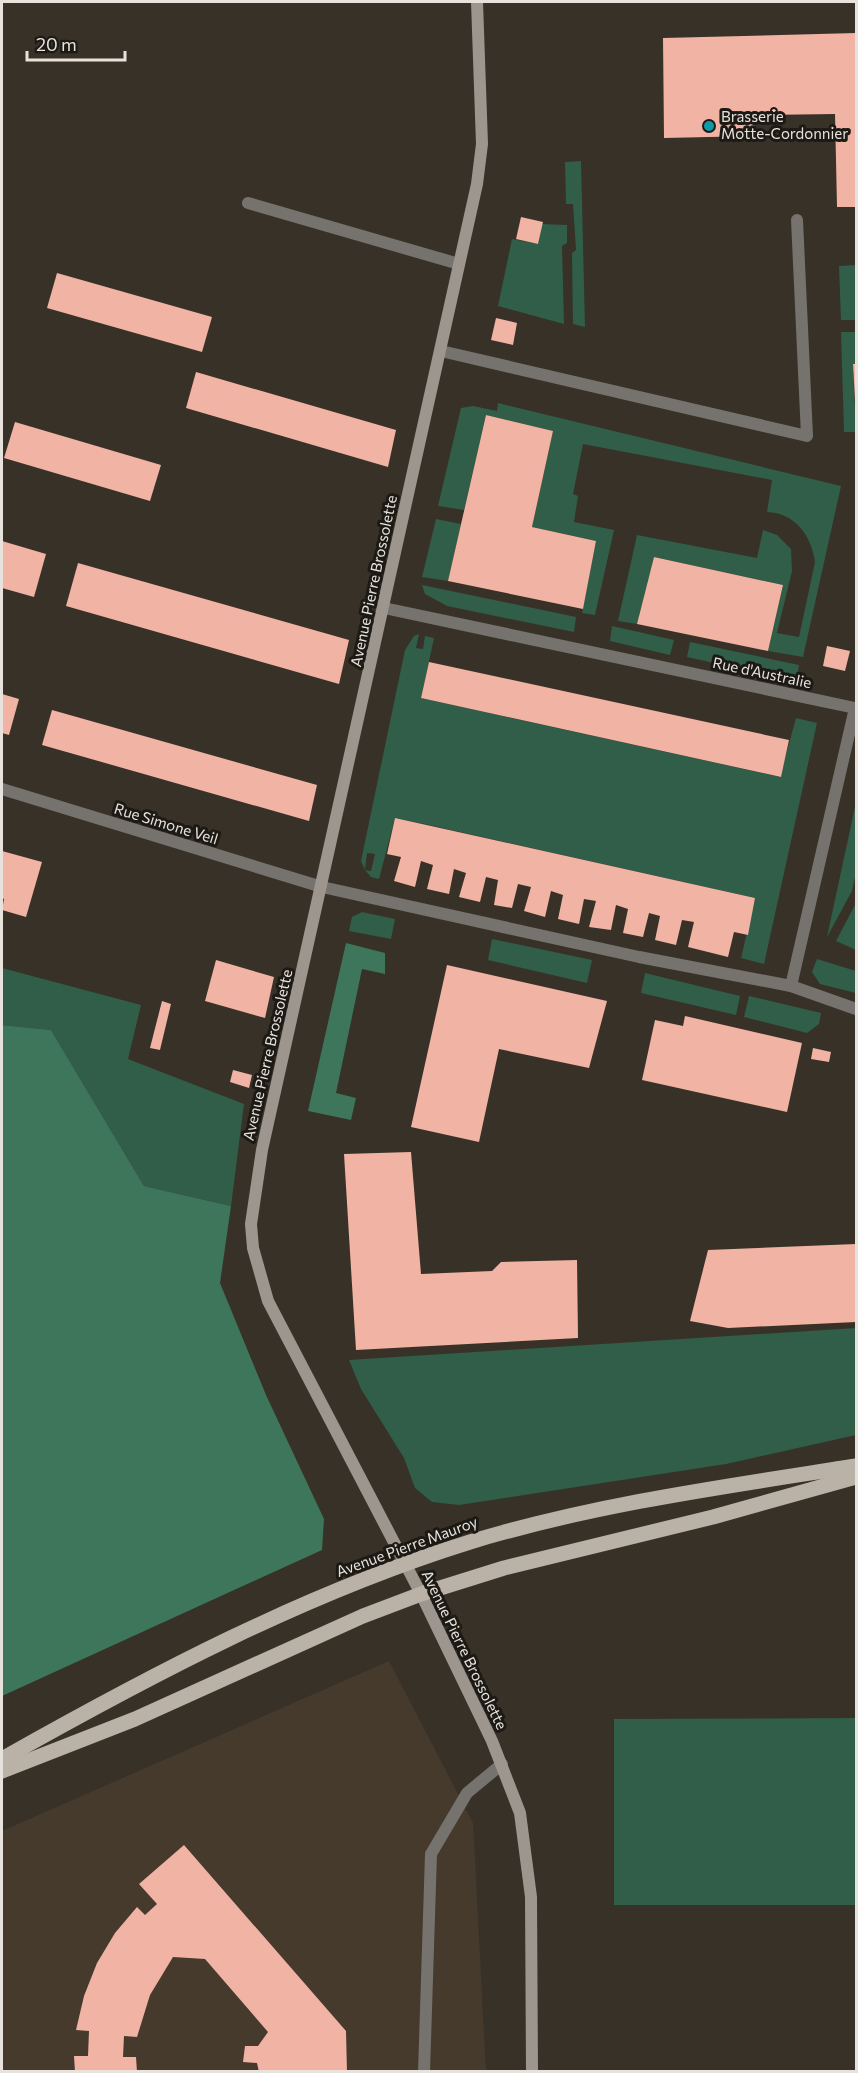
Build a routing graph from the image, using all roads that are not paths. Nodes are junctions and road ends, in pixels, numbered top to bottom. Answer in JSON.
{"nodes":[{"id":1,"x":477,"y":2,"type":"edge"},
{"id":2,"x":248,"y":203,"type":"dead end"},
{"id":3,"x":797,"y":220,"type":"dead end"},
{"id":4,"x":459,"y":264,"type":"junction"},
{"id":5,"x":441,"y":351,"type":"junction"},
{"id":6,"x":384,"y":608,"type":"junction"},
{"id":7,"x":2,"y":789,"type":"edge"},
{"id":8,"x":322,"y":887,"type":"junction"},
{"id":9,"x":790,"y":986,"type":"junction"},
{"id":10,"x":856,"y":1009,"type":"edge"},
{"id":11,"x":856,"y":1466,"type":"edge"},
{"id":12,"x":856,"y":1477,"type":"edge"},
{"id":13,"x":405,"y":1564,"type":"junction"},
{"id":14,"x":421,"y":1594,"type":"junction"},
{"id":15,"x":2,"y":1759,"type":"edge"},
{"id":16,"x":502,"y":1764,"type":"junction"},
{"id":17,"x":2,"y":1771,"type":"edge"},
{"id":18,"x":424,"y":2072,"type":"edge"},
{"id":19,"x":532,"y":2072,"type":"edge"}],
"edges":[{"from":1,"to":4,"type":"street","name":"Avenue Pierre Brossolette"},
{"from":2,"to":4,"type":"street"},
{"from":3,"to":5,"type":"street"},
{"from":4,"to":5,"type":"street","name":"Avenue Pierre Brossolette"},
{"from":5,"to":6,"type":"street","name":"Avenue Pierre Brossolette"},
{"from":6,"to":8,"type":"street","name":"Avenue Pierre Brossolette"},
{"from":6,"to":9,"type":"street","name":"Rue d'Australie"},
{"from":7,"to":8,"type":"street","name":"Rue Simone Veil"},
{"from":8,"to":9,"type":"street"},
{"from":8,"to":13,"type":"street","name":"Avenue Pierre Brossolette"},
{"from":9,"to":10,"type":"street"},
{"from":11,"to":13,"type":"main road","name":"Avenue Pierre Mauroy"},
{"from":12,"to":14,"type":"main road"},
{"from":13,"to":14,"type":"street","name":"Avenue Pierre Brossolette"},
{"from":13,"to":15,"type":"main road","name":"Avenue Pierre Mauroy"},
{"from":14,"to":16,"type":"street","name":"Avenue Pierre Brossolette"},
{"from":14,"to":17,"type":"main road"},
{"from":16,"to":18,"type":"street"},
{"from":16,"to":19,"type":"street","name":"Avenue Pierre Brossolette"}]}
